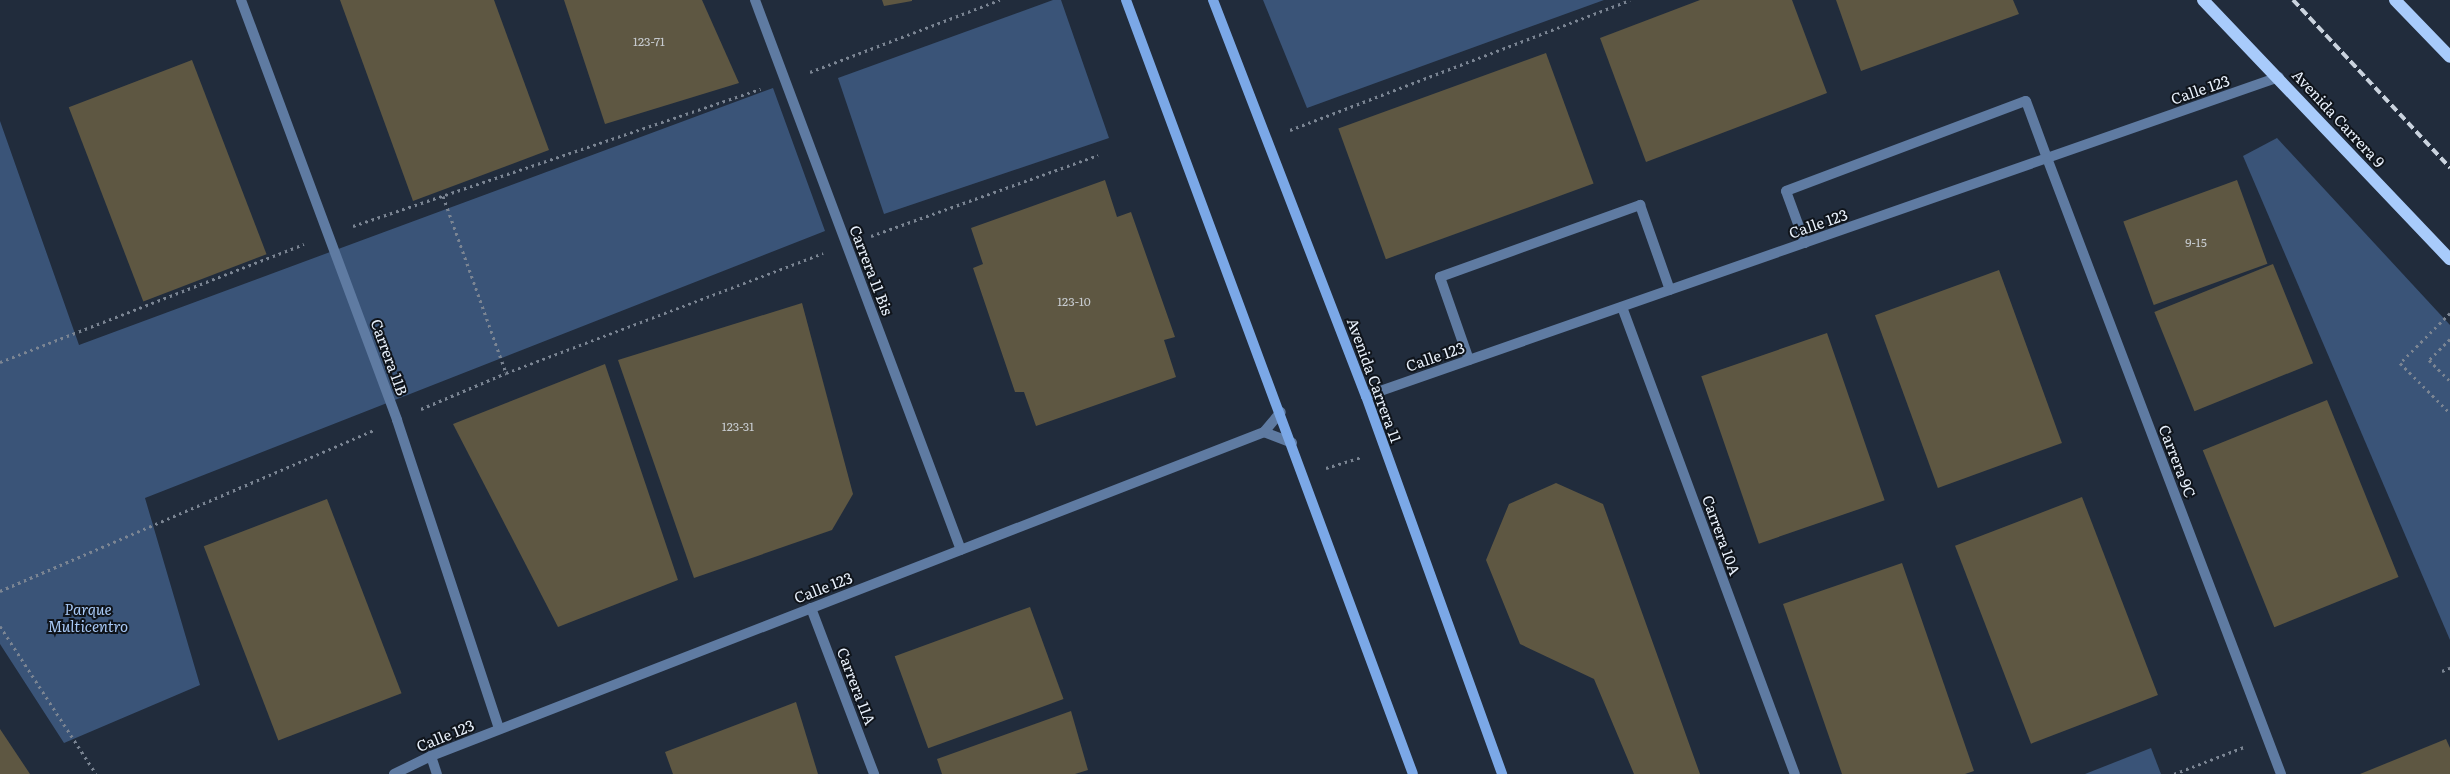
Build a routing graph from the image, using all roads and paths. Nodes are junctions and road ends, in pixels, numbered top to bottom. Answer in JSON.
{"nodes":[{"id":1,"x":241,"y":0,"type":"edge"},
{"id":2,"x":755,"y":0,"type":"edge"},
{"id":3,"x":1000,"y":0,"type":"edge"},
{"id":4,"x":1126,"y":0,"type":"edge"},
{"id":5,"x":1213,"y":0,"type":"edge"},
{"id":6,"x":1630,"y":0,"type":"edge"},
{"id":7,"x":2203,"y":0,"type":"edge"},
{"id":8,"x":2396,"y":0,"type":"edge"},
{"id":9,"x":2450,"y":57,"type":"edge"},
{"id":10,"x":2279,"y":77,"type":"junction"},
{"id":11,"x":785,"y":81,"type":"junction"},
{"id":12,"x":1266,"y":138,"type":"junction"},
{"id":13,"x":1098,"y":155,"type":"dead end"},
{"id":14,"x":2047,"y":158,"type":"junction"},
{"id":15,"x":443,"y":196,"type":"junction"},
{"id":16,"x":328,"y":234,"type":"junction"},
{"id":17,"x":1806,"y":243,"type":"junction"},
{"id":18,"x":846,"y":244,"type":"junction"},
{"id":19,"x":2450,"y":259,"type":"edge"},
{"id":20,"x":1670,"y":290,"type":"junction"},
{"id":21,"x":1622,"y":307,"type":"junction"},
{"id":22,"x":2450,"y":313,"type":"edge"},
{"id":23,"x":2450,"y":339,"type":"edge"},
{"id":24,"x":1469,"y":360,"type":"junction"},
{"id":25,"x":0,"y":362,"type":"edge"},
{"id":26,"x":506,"y":373,"type":"junction"},
{"id":27,"x":2450,"y":381,"type":"edge"},
{"id":28,"x":1366,"y":396,"type":"junction"},
{"id":29,"x":1281,"y":412,"type":"junction"},
{"id":30,"x":2450,"y":413,"type":"edge"},
{"id":31,"x":397,"y":420,"type":"junction"},
{"id":32,"x":1264,"y":432,"type":"junction"},
{"id":33,"x":1292,"y":442,"type":"junction"},
{"id":34,"x":1385,"y":449,"type":"junction"},
{"id":35,"x":1304,"y":474,"type":"junction"},
{"id":36,"x":961,"y":550,"type":"junction"},
{"id":37,"x":0,"y":591,"type":"edge"},
{"id":38,"x":811,"y":608,"type":"junction"},
{"id":39,"x":0,"y":626,"type":"edge"},
{"id":40,"x":2450,"y":668,"type":"edge"},
{"id":41,"x":2442,"y":672,"type":"dead end"},
{"id":42,"x":499,"y":729,"type":"junction"},
{"id":43,"x":2268,"y":738,"type":"junction"},
{"id":44,"x":430,"y":756,"type":"junction"},
{"id":45,"x":96,"y":774,"type":"edge"},
{"id":46,"x":394,"y":774,"type":"edge"},
{"id":47,"x":436,"y":774,"type":"edge"},
{"id":48,"x":874,"y":774,"type":"edge"},
{"id":49,"x":1413,"y":774,"type":"edge"},
{"id":50,"x":1502,"y":774,"type":"edge"},
{"id":51,"x":1795,"y":774,"type":"edge"},
{"id":52,"x":2174,"y":774,"type":"edge"},
{"id":53,"x":2282,"y":774,"type":"edge"}],
"edges":[{"from":1,"to":16,"type":"street","name":"Carrera 11B"},
{"from":2,"to":11,"type":"street","name":"Carrera 11 Bis"},
{"from":3,"to":11,"type":"path"},
{"from":4,"to":29,"type":"main road"},
{"from":5,"to":12,"type":"main road","name":"Avenida Carrera 11"},
{"from":6,"to":12,"type":"path"},
{"from":7,"to":10,"type":"main road","name":"Avenida Carrera 9"},
{"from":8,"to":9,"type":"main road"},
{"from":10,"to":14,"type":"street","name":"Calle 123"},
{"from":10,"to":19,"type":"main road","name":"Avenida Carrera 9"},
{"from":11,"to":15,"type":"path"},
{"from":11,"to":18,"type":"street","name":"Carrera 11 Bis"},
{"from":12,"to":28,"type":"main road","name":"Avenida Carrera 11"},
{"from":13,"to":18,"type":"path"},
{"from":14,"to":17,"type":"street","name":"Calle 123"},
{"from":14,"to":17,"type":"street","name":"Carrera 9C"},
{"from":14,"to":43,"type":"street","name":"Carrera 9C"},
{"from":15,"to":16,"type":"path"},
{"from":15,"to":26,"type":"path"},
{"from":16,"to":25,"type":"path"},
{"from":16,"to":31,"type":"street","name":"Carrera 11B"},
{"from":17,"to":20,"type":"street","name":"Calle 123"},
{"from":18,"to":26,"type":"path"},
{"from":18,"to":36,"type":"street","name":"Carrera 11 Bis"},
{"from":20,"to":21,"type":"street","name":"Calle 123"},
{"from":20,"to":24,"type":"street"},
{"from":21,"to":24,"type":"street","name":"Calle 123"},
{"from":21,"to":51,"type":"street","name":"Carrera 10A"},
{"from":22,"to":30,"type":"path"},
{"from":23,"to":27,"type":"path"},
{"from":24,"to":28,"type":"street","name":"Calle 123"},
{"from":26,"to":31,"type":"path"},
{"from":28,"to":34,"type":"main road","name":"Avenida Carrera 11"},
{"from":29,"to":32,"type":"street","name":"Calle 123"},
{"from":29,"to":33,"type":"main road"},
{"from":31,"to":37,"type":"path"},
{"from":31,"to":42,"type":"street","name":"Carrera 11B"},
{"from":32,"to":33,"type":"street"},
{"from":32,"to":36,"type":"street","name":"Calle 123"},
{"from":33,"to":35,"type":"main road"},
{"from":34,"to":35,"type":"path"},
{"from":34,"to":50,"type":"main road","name":"Avenida Carrera 11"},
{"from":35,"to":49,"type":"main road"},
{"from":36,"to":38,"type":"street","name":"Calle 123"},
{"from":38,"to":42,"type":"street","name":"Calle 123"},
{"from":38,"to":48,"type":"street","name":"Carrera 11A"},
{"from":39,"to":45,"type":"path"},
{"from":40,"to":41,"type":"path"},
{"from":42,"to":44,"type":"street","name":"Calle 123"},
{"from":43,"to":52,"type":"path"},
{"from":43,"to":53,"type":"street","name":"Carrera 9C"},
{"from":44,"to":46,"type":"street","name":"Calle 123"},
{"from":44,"to":47,"type":"street"}]}
